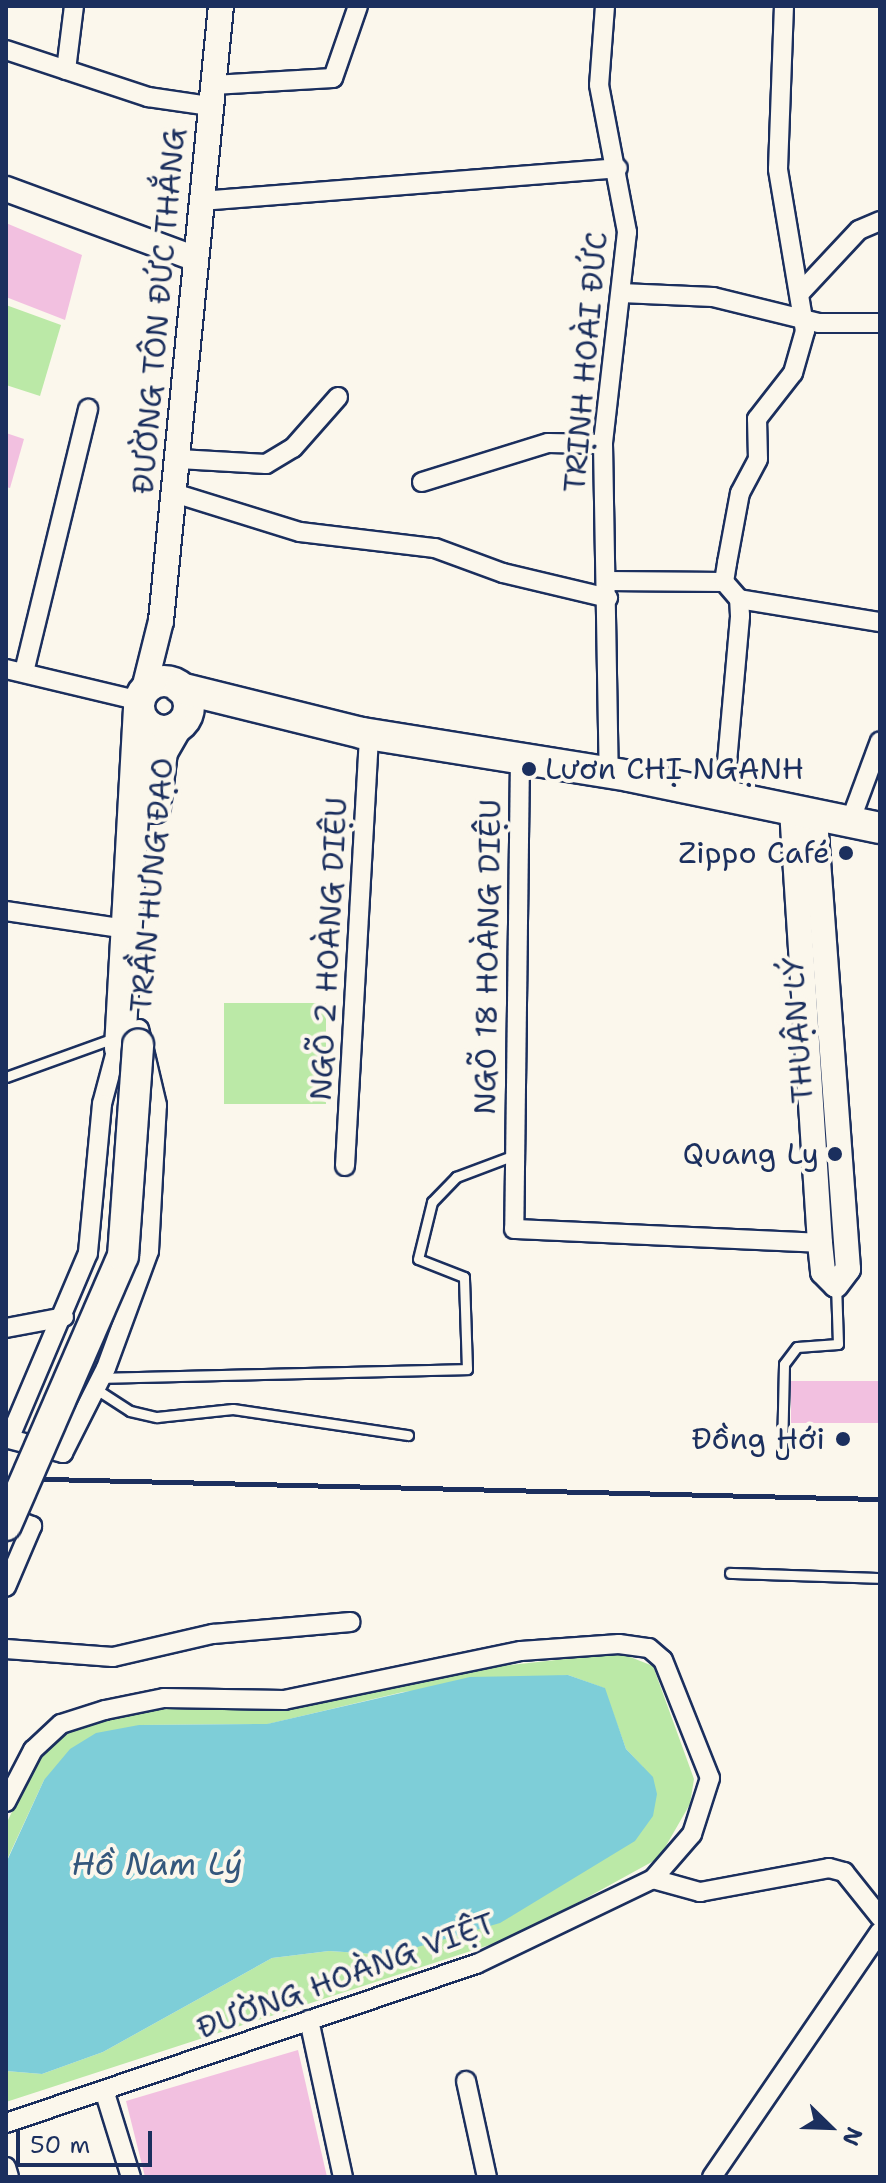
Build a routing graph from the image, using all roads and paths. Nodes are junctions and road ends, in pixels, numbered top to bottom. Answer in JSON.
{"nodes":[{"id":1,"x":74,"y":6,"type":"edge"},
{"id":2,"x":221,"y":6,"type":"edge"},
{"id":3,"x":358,"y":6,"type":"edge"},
{"id":4,"x":605,"y":6,"type":"edge"},
{"id":5,"x":784,"y":6,"type":"edge"},
{"id":6,"x":6,"y":50,"type":"edge"},
{"id":7,"x":66,"y":70,"type":"junction"},
{"id":8,"x":211,"y":96,"type":"junction"},
{"id":9,"x":618,"y":168,"type":"junction"},
{"id":10,"x":6,"y":189,"type":"edge"},
{"id":11,"x":200,"y":201,"type":"junction"},
{"id":12,"x":880,"y":221,"type":"edge"},
{"id":13,"x":194,"y":258,"type":"junction"},
{"id":14,"x":621,"y":293,"type":"junction"},
{"id":15,"x":800,"y":293,"type":"junction"},
{"id":16,"x":803,"y":313,"type":"junction"},
{"id":17,"x":880,"y":323,"type":"edge"},
{"id":18,"x":338,"y":397,"type":"dead end"},
{"id":19,"x":88,"y":409,"type":"dead end"},
{"id":20,"x":603,"y":444,"type":"junction"},
{"id":21,"x":179,"y":459,"type":"junction"},
{"id":22,"x":422,"y":482,"type":"dead end"},
{"id":23,"x":174,"y":493,"type":"junction"},
{"id":24,"x":724,"y":582,"type":"junction"},
{"id":25,"x":607,"y":590,"type":"junction"},
{"id":26,"x":739,"y":599,"type":"junction"},
{"id":27,"x":161,"y":621,"type":"junction"},
{"id":28,"x":880,"y":622,"type":"edge"},
{"id":29,"x":15,"y":671,"type":"edge"},
{"id":30,"x":177,"y":685,"type":"junction"},
{"id":31,"x":141,"y":701,"type":"junction"},
{"id":32,"x":179,"y":726,"type":"junction"},
{"id":33,"x":366,"y":734,"type":"junction"},
{"id":34,"x":880,"y":741,"type":"edge"},
{"id":35,"x":520,"y":759,"type":"junction"},
{"id":36,"x":609,"y":773,"type":"junction"},
{"id":37,"x":724,"y":796,"type":"junction"},
{"id":38,"x":804,"y":812,"type":"junction"},
{"id":39,"x":850,"y":822,"type":"junction"},
{"id":40,"x":880,"y":828,"type":"edge"},
{"id":41,"x":6,"y":911,"type":"edge"},
{"id":42,"x":127,"y":929,"type":"junction"},
{"id":43,"x":129,"y":1040,"type":"junction"},
{"id":44,"x":6,"y":1077,"type":"edge"},
{"id":45,"x":512,"y":1156,"type":"junction"},
{"id":46,"x":345,"y":1166,"type":"dead end"},
{"id":47,"x":820,"y":1243,"type":"junction"},
{"id":48,"x":836,"y":1285,"type":"junction"},
{"id":49,"x":64,"y":1317,"type":"junction"},
{"id":50,"x":6,"y":1328,"type":"edge"},
{"id":51,"x":99,"y":1383,"type":"junction"},
{"id":52,"x":408,"y":1435,"type":"dead end"},
{"id":53,"x":782,"y":1453,"type":"dead end"},
{"id":54,"x":6,"y":1486,"type":"edge"},
{"id":55,"x":6,"y":1516,"type":"edge"},
{"id":56,"x":6,"y":1525,"type":"edge"},
{"id":57,"x":730,"y":1573,"type":"dead end"},
{"id":58,"x":880,"y":1578,"type":"edge"},
{"id":59,"x":6,"y":1587,"type":"edge"},
{"id":60,"x":350,"y":1622,"type":"dead end"},
{"id":61,"x":6,"y":1649,"type":"edge"},
{"id":62,"x":6,"y":1802,"type":"edge"},
{"id":63,"x":653,"y":1879,"type":"junction"},
{"id":64,"x":880,"y":1917,"type":"edge"},
{"id":65,"x":880,"y":1932,"type":"edge"},
{"id":66,"x":309,"y":2020,"type":"junction"},
{"id":67,"x":466,"y":2081,"type":"dead end"},
{"id":68,"x":104,"y":2090,"type":"junction"},
{"id":69,"x":6,"y":2123,"type":"edge"},
{"id":70,"x":6,"y":2167,"type":"edge"},
{"id":71,"x":9,"y":2177,"type":"edge"},
{"id":72,"x":131,"y":2177,"type":"edge"},
{"id":73,"x":343,"y":2177,"type":"edge"},
{"id":74,"x":487,"y":2177,"type":"edge"},
{"id":75,"x":712,"y":2177,"type":"edge"}],
"edges":[{"from":1,"to":7,"type":"street"},
{"from":2,"to":8,"type":"street","name":"ĐƯỜNG TÔN ĐỨC THẮNG"},
{"from":3,"to":8,"type":"street"},
{"from":4,"to":9,"type":"street","name":"TRỊNH HOÀI ĐỨC"},
{"from":5,"to":15,"type":"street"},
{"from":6,"to":7,"type":"street"},
{"from":7,"to":8,"type":"street"},
{"from":8,"to":11,"type":"street","name":"ĐƯỜNG TÔN ĐỨC THẮNG"},
{"from":9,"to":11,"type":"street"},
{"from":9,"to":14,"type":"street","name":"TRỊNH HOÀI ĐỨC"},
{"from":10,"to":13,"type":"street"},
{"from":11,"to":13,"type":"street","name":"ĐƯỜNG TÔN ĐỨC THẮNG"},
{"from":12,"to":15,"type":"street"},
{"from":13,"to":21,"type":"street","name":"ĐƯỜNG TÔN ĐỨC THẮNG"},
{"from":14,"to":16,"type":"street"},
{"from":14,"to":20,"type":"street","name":"TRỊNH HOÀI ĐỨC"},
{"from":15,"to":16,"type":"street"},
{"from":16,"to":17,"type":"street"},
{"from":16,"to":24,"type":"street"},
{"from":18,"to":21,"type":"street"},
{"from":19,"to":29,"type":"street"},
{"from":20,"to":22,"type":"street"},
{"from":20,"to":25,"type":"street","name":"TRỊNH HOÀI ĐỨC"},
{"from":21,"to":23,"type":"street","name":"ĐƯỜNG TÔN ĐỨC THẮNG"},
{"from":23,"to":25,"type":"street"},
{"from":23,"to":27,"type":"street","name":"ĐƯỜNG TÔN ĐỨC THẮNG"},
{"from":24,"to":25,"type":"street"},
{"from":24,"to":26,"type":"street"},
{"from":25,"to":36,"type":"street","name":"TRỊNH HOÀI ĐỨC"},
{"from":26,"to":28,"type":"street"},
{"from":26,"to":37,"type":"street"},
{"from":27,"to":30,"type":"street"},
{"from":27,"to":31,"type":"street"},
{"from":29,"to":31,"type":"street"},
{"from":30,"to":31,"type":"main road"},
{"from":30,"to":32,"type":"main road"},
{"from":30,"to":33,"type":"main road"},
{"from":31,"to":32,"type":"main road"},
{"from":31,"to":42,"type":"main road"},
{"from":32,"to":33,"type":"main road"},
{"from":32,"to":43,"type":"main road","name":"TRẦN HƯNG ĐẠO"},
{"from":33,"to":35,"type":"main road"},
{"from":33,"to":46,"type":"street","name":"NGÕ 2 HOÀNG DIỆU"},
{"from":34,"to":39,"type":"street"},
{"from":35,"to":36,"type":"main road"},
{"from":35,"to":45,"type":"street","name":"NGÕ 18 HOÀNG DIỆU"},
{"from":36,"to":37,"type":"main road"},
{"from":37,"to":38,"type":"main road"},
{"from":38,"to":39,"type":"main road"},
{"from":38,"to":47,"type":"street","name":"THUẬN LÝ"},
{"from":38,"to":48,"type":"street","name":"THUẬN LÝ"},
{"from":39,"to":40,"type":"main road"},
{"from":41,"to":42,"type":"street"},
{"from":42,"to":43,"type":"main road"},
{"from":43,"to":44,"type":"lane"},
{"from":43,"to":49,"type":"street"},
{"from":43,"to":51,"type":"street"},
{"from":43,"to":54,"type":"main road"},
{"from":43,"to":56,"type":"main road","bridge":true},
{"from":45,"to":47,"type":"street","name":"NGÕ 18 HOÀNG DIỆU"},
{"from":45,"to":51,"type":"lane"},
{"from":47,"to":48,"type":"street","name":"THUẬN LÝ"},
{"from":48,"to":53,"type":"lane"},
{"from":49,"to":50,"type":"street"},
{"from":49,"to":51,"type":"street"},
{"from":51,"to":52,"type":"lane"},
{"from":55,"to":59,"type":"street"},
{"from":57,"to":58,"type":"lane"},
{"from":60,"to":61,"type":"street"},
{"from":62,"to":63,"type":"street","name":"ĐƯỜNG HOÀNG VIỆT"},
{"from":63,"to":64,"type":"street"},
{"from":63,"to":66,"type":"street","name":"ĐƯỜNG HOÀNG VIỆT"},
{"from":65,"to":75,"type":"street"},
{"from":66,"to":68,"type":"street","name":"ĐƯỜNG HOÀNG VIỆT"},
{"from":66,"to":73,"type":"street"},
{"from":67,"to":74,"type":"street"},
{"from":68,"to":69,"type":"street","name":"ĐƯỜNG HOÀNG VIỆT"},
{"from":68,"to":72,"type":"street"},
{"from":70,"to":71,"type":"street"}]}
